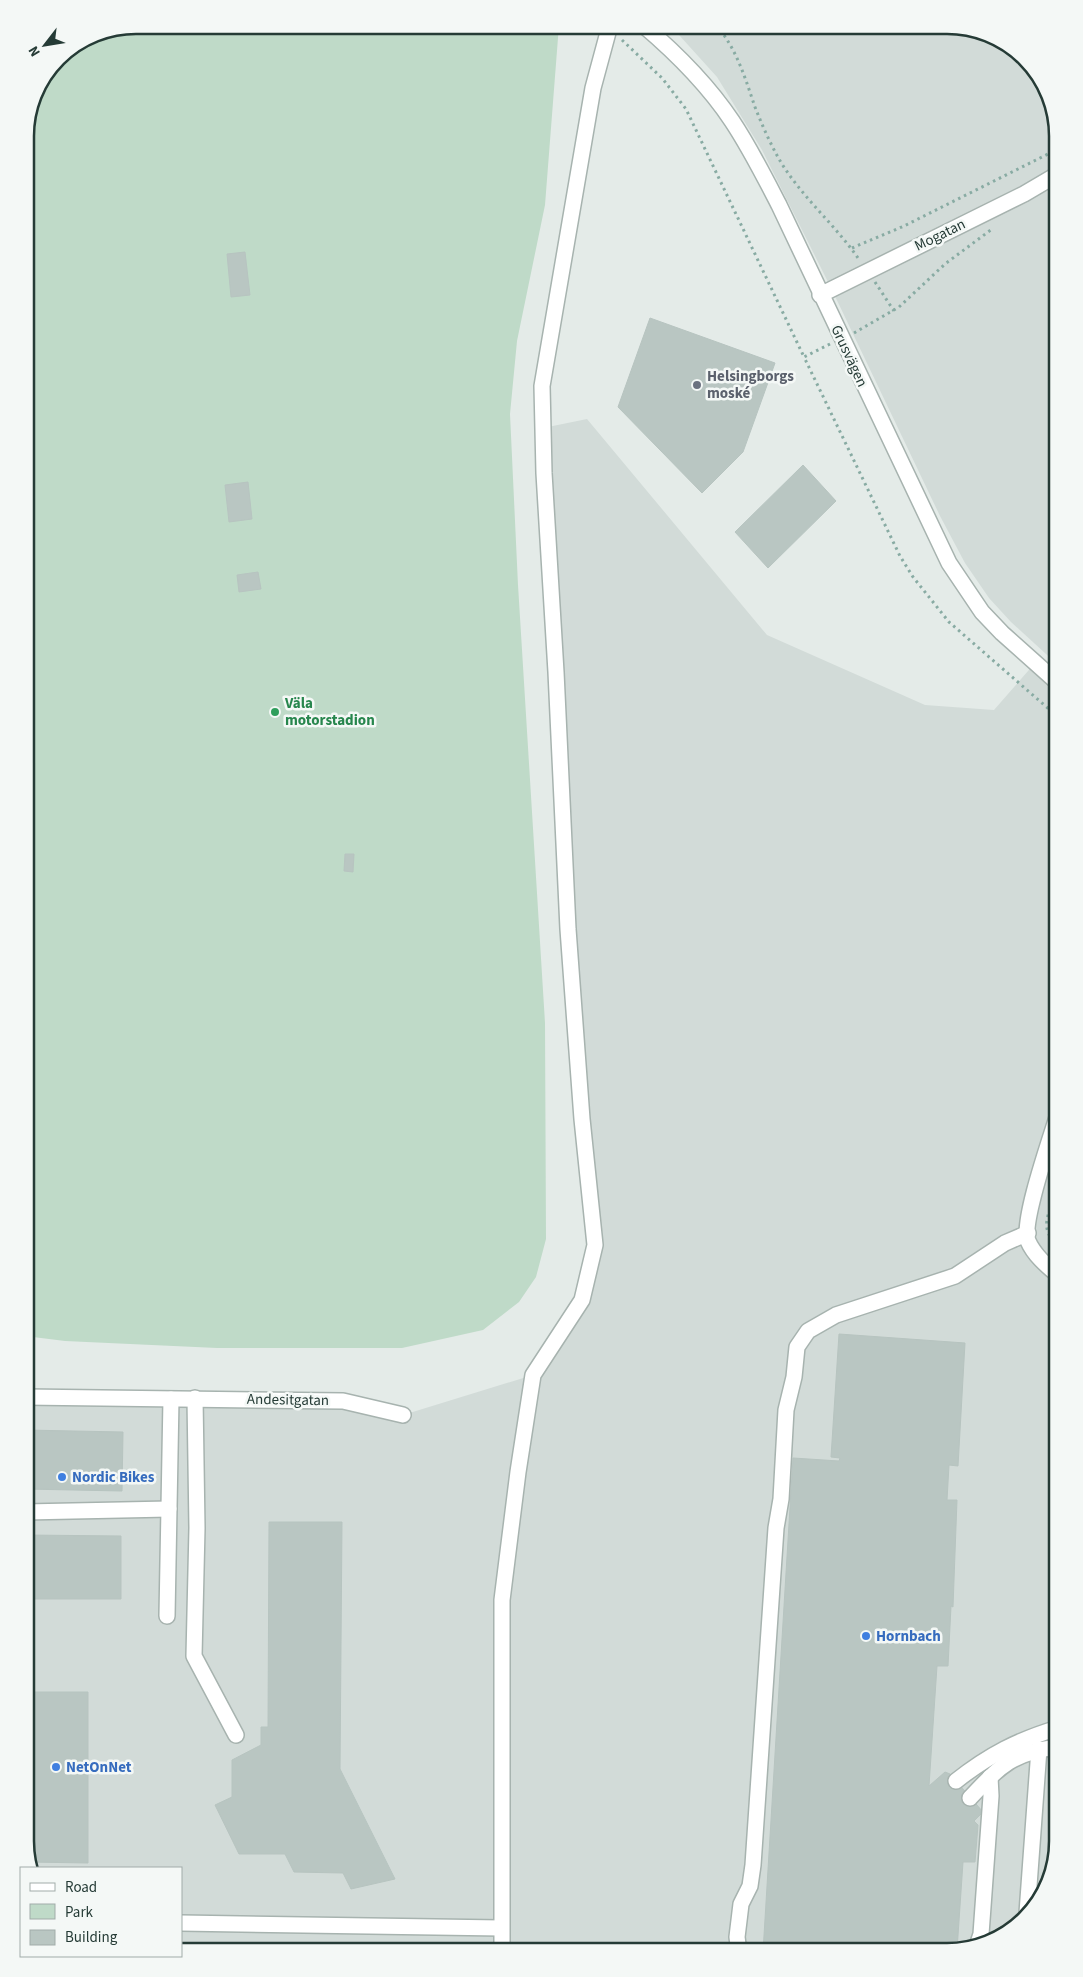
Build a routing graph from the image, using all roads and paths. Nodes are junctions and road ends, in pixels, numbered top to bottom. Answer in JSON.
{"nodes":[{"id":1,"x":608,"y":34,"type":"edge"},
{"id":2,"x":617,"y":34,"type":"edge"},
{"id":3,"x":653,"y":34,"type":"edge"},
{"id":4,"x":724,"y":34,"type":"edge"},
{"id":5,"x":1049,"y":154,"type":"edge"},
{"id":6,"x":1049,"y":179,"type":"edge"},
{"id":7,"x":996,"y":226,"type":"dead end"},
{"id":8,"x":852,"y":248,"type":"junction"},
{"id":9,"x":867,"y":271,"type":"junction"},
{"id":10,"x":820,"y":295,"type":"junction"},
{"id":11,"x":894,"y":311,"type":"junction"},
{"id":12,"x":841,"y":339,"type":"junction"},
{"id":13,"x":804,"y":357,"type":"junction"},
{"id":14,"x":1049,"y":675,"type":"edge"},
{"id":15,"x":1049,"y":709,"type":"edge"},
{"id":16,"x":1049,"y":1144,"type":"edge"},
{"id":17,"x":1049,"y":1213,"type":"edge"},
{"id":18,"x":1028,"y":1232,"type":"junction"},
{"id":19,"x":1049,"y":1236,"type":"edge"},
{"id":20,"x":1049,"y":1268,"type":"edge"},
{"id":21,"x":34,"y":1397,"type":"edge"},
{"id":22,"x":195,"y":1398,"type":"junction"},
{"id":23,"x":171,"y":1399,"type":"junction"},
{"id":24,"x":403,"y":1415,"type":"dead end"},
{"id":25,"x":169,"y":1509,"type":"junction"},
{"id":26,"x":34,"y":1512,"type":"edge"},
{"id":27,"x":167,"y":1616,"type":"dead end"},
{"id":28,"x":1049,"y":1731,"type":"edge"},
{"id":29,"x":236,"y":1735,"type":"dead end"},
{"id":30,"x":1049,"y":1748,"type":"edge"},
{"id":31,"x":1039,"y":1749,"type":"junction"},
{"id":32,"x":990,"y":1777,"type":"junction"},
{"id":33,"x":956,"y":1781,"type":"dead end"},
{"id":34,"x":970,"y":1798,"type":"dead end"},
{"id":35,"x":1028,"y":1904,"type":"edge"},
{"id":36,"x":182,"y":1923,"type":"edge"},
{"id":37,"x":501,"y":1928,"type":"junction"},
{"id":38,"x":980,"y":1938,"type":"edge"},
{"id":39,"x":502,"y":1943,"type":"edge"},
{"id":40,"x":738,"y":1943,"type":"edge"}],
"edges":[{"from":1,"to":37,"type":"street"},
{"from":2,"to":13,"type":"path"},
{"from":3,"to":10,"type":"street","name":"Grusvägen"},
{"from":4,"to":8,"type":"path"},
{"from":5,"to":8,"type":"path"},
{"from":6,"to":9,"type":"street","name":"Mogatan"},
{"from":7,"to":11,"type":"path"},
{"from":8,"to":9,"type":"path"},
{"from":9,"to":10,"type":"street","name":"Mogatan"},
{"from":9,"to":11,"type":"path"},
{"from":10,"to":12,"type":"street","name":"Grusvägen"},
{"from":11,"to":12,"type":"path"},
{"from":12,"to":13,"type":"path"},
{"from":12,"to":14,"type":"street","name":"Grusvägen"},
{"from":13,"to":15,"type":"path"},
{"from":16,"to":18,"type":"street"},
{"from":17,"to":19,"type":"path"},
{"from":18,"to":20,"type":"street"},
{"from":18,"to":40,"type":"street"},
{"from":21,"to":23,"type":"street","name":"Andesitgatan"},
{"from":22,"to":23,"type":"street","name":"Andesitgatan"},
{"from":22,"to":24,"type":"street","name":"Andesitgatan"},
{"from":22,"to":29,"type":"street"},
{"from":23,"to":25,"type":"street"},
{"from":25,"to":26,"type":"street"},
{"from":25,"to":27,"type":"street"},
{"from":28,"to":33,"type":"street"},
{"from":30,"to":31,"type":"street"},
{"from":31,"to":32,"type":"street"},
{"from":31,"to":35,"type":"street"},
{"from":32,"to":34,"type":"street"},
{"from":32,"to":38,"type":"street"},
{"from":36,"to":37,"type":"street"},
{"from":37,"to":39,"type":"street"}]}
